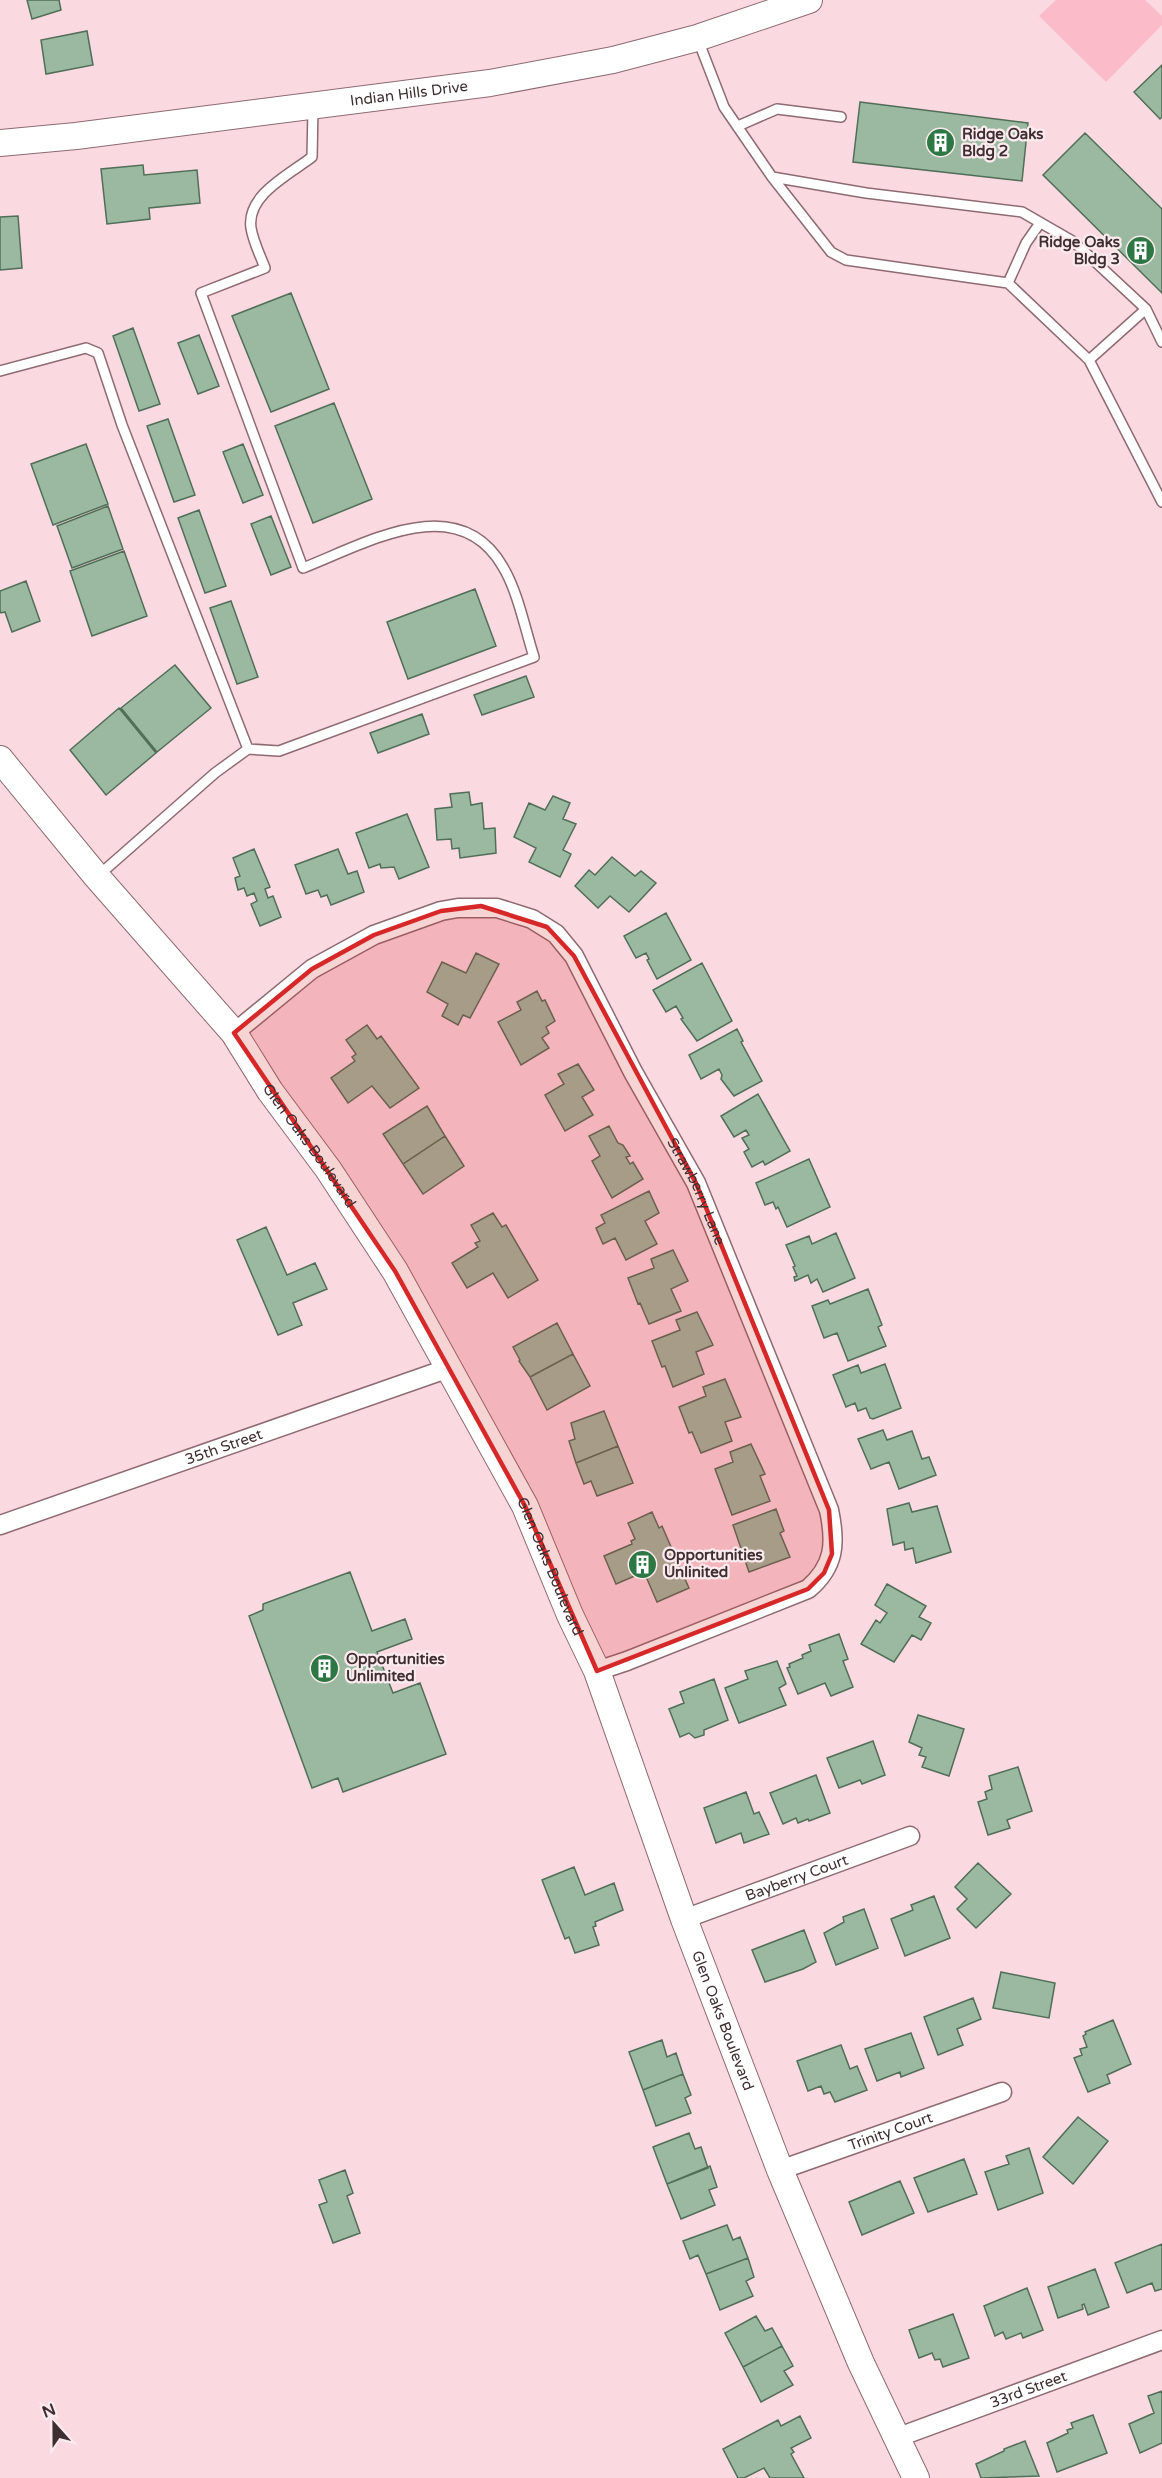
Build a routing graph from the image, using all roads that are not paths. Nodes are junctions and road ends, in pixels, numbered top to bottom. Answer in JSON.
{"nodes":[{"id":1,"x":809,"y":0,"type":"edge"},
{"id":2,"x":697,"y":38,"type":"junction"},
{"id":3,"x":313,"y":106,"type":"junction"},
{"id":4,"x":841,"y":117,"type":"dead end"},
{"id":5,"x":738,"y":126,"type":"junction"},
{"id":6,"x":0,"y":142,"type":"edge"},
{"id":7,"x":772,"y":177,"type":"junction"},
{"id":8,"x":1040,"y":223,"type":"junction"},
{"id":9,"x":1008,"y":283,"type":"junction"},
{"id":10,"x":1146,"y":309,"type":"junction"},
{"id":11,"x":1162,"y":342,"type":"edge"},
{"id":12,"x":1089,"y":360,"type":"junction"},
{"id":13,"x":0,"y":371,"type":"edge"},
{"id":14,"x":1162,"y":502,"type":"edge"},
{"id":15,"x":248,"y":749,"type":"junction"},
{"id":16,"x":0,"y":759,"type":"edge"},
{"id":17,"x":97,"y":877,"type":"junction"},
{"id":18,"x":234,"y":1033,"type":"junction"},
{"id":19,"x":449,"y":1368,"type":"junction"},
{"id":20,"x":0,"y":1525,"type":"edge"},
{"id":21,"x":597,"y":1671,"type":"junction"},
{"id":22,"x":910,"y":1836,"type":"dead end"},
{"id":23,"x":684,"y":1919,"type":"junction"},
{"id":24,"x":1002,"y":2092,"type":"dead end"},
{"id":25,"x":780,"y":2170,"type":"junction"},
{"id":26,"x":1162,"y":2340,"type":"edge"},
{"id":27,"x":896,"y":2438,"type":"junction"},
{"id":28,"x":916,"y":2478,"type":"edge"}],
"edges":[{"from":1,"to":2,"type":"main road","name":"Indian Hills Drive"},
{"from":2,"to":3,"type":"main road","name":"Indian Hills Drive"},
{"from":2,"to":5,"type":"lane"},
{"from":3,"to":6,"type":"main road","name":"Indian Hills Drive"},
{"from":3,"to":15,"type":"lane"},
{"from":4,"to":5,"type":"lane"},
{"from":5,"to":7,"type":"lane"},
{"from":7,"to":8,"type":"lane"},
{"from":7,"to":9,"type":"lane"},
{"from":8,"to":9,"type":"lane"},
{"from":8,"to":10,"type":"lane"},
{"from":9,"to":12,"type":"lane"},
{"from":10,"to":11,"type":"lane"},
{"from":10,"to":12,"type":"lane"},
{"from":12,"to":14,"type":"lane"},
{"from":13,"to":15,"type":"lane"},
{"from":15,"to":17,"type":"lane"},
{"from":16,"to":17,"type":"main road","name":"Glen Oaks Boulevard"},
{"from":17,"to":18,"type":"main road","name":"Glen Oaks Boulevard"},
{"from":18,"to":19,"type":"main road","name":"Glen Oaks Boulevard"},
{"from":18,"to":21,"type":"street","name":"Strawberry Lane"},
{"from":19,"to":20,"type":"street","name":"35th Street"},
{"from":19,"to":21,"type":"main road","name":"Glen Oaks Boulevard"},
{"from":21,"to":23,"type":"main road","name":"Glen Oaks Boulevard"},
{"from":22,"to":23,"type":"street","name":"Bayberry Court"},
{"from":23,"to":25,"type":"main road","name":"Glen Oaks Boulevard"},
{"from":24,"to":25,"type":"street","name":"Trinity Court"},
{"from":25,"to":27,"type":"main road","name":"Glen Oaks Boulevard"},
{"from":26,"to":27,"type":"street","name":"33rd Street"},
{"from":27,"to":28,"type":"main road","name":"Glen Oaks Boulevard"}]}
